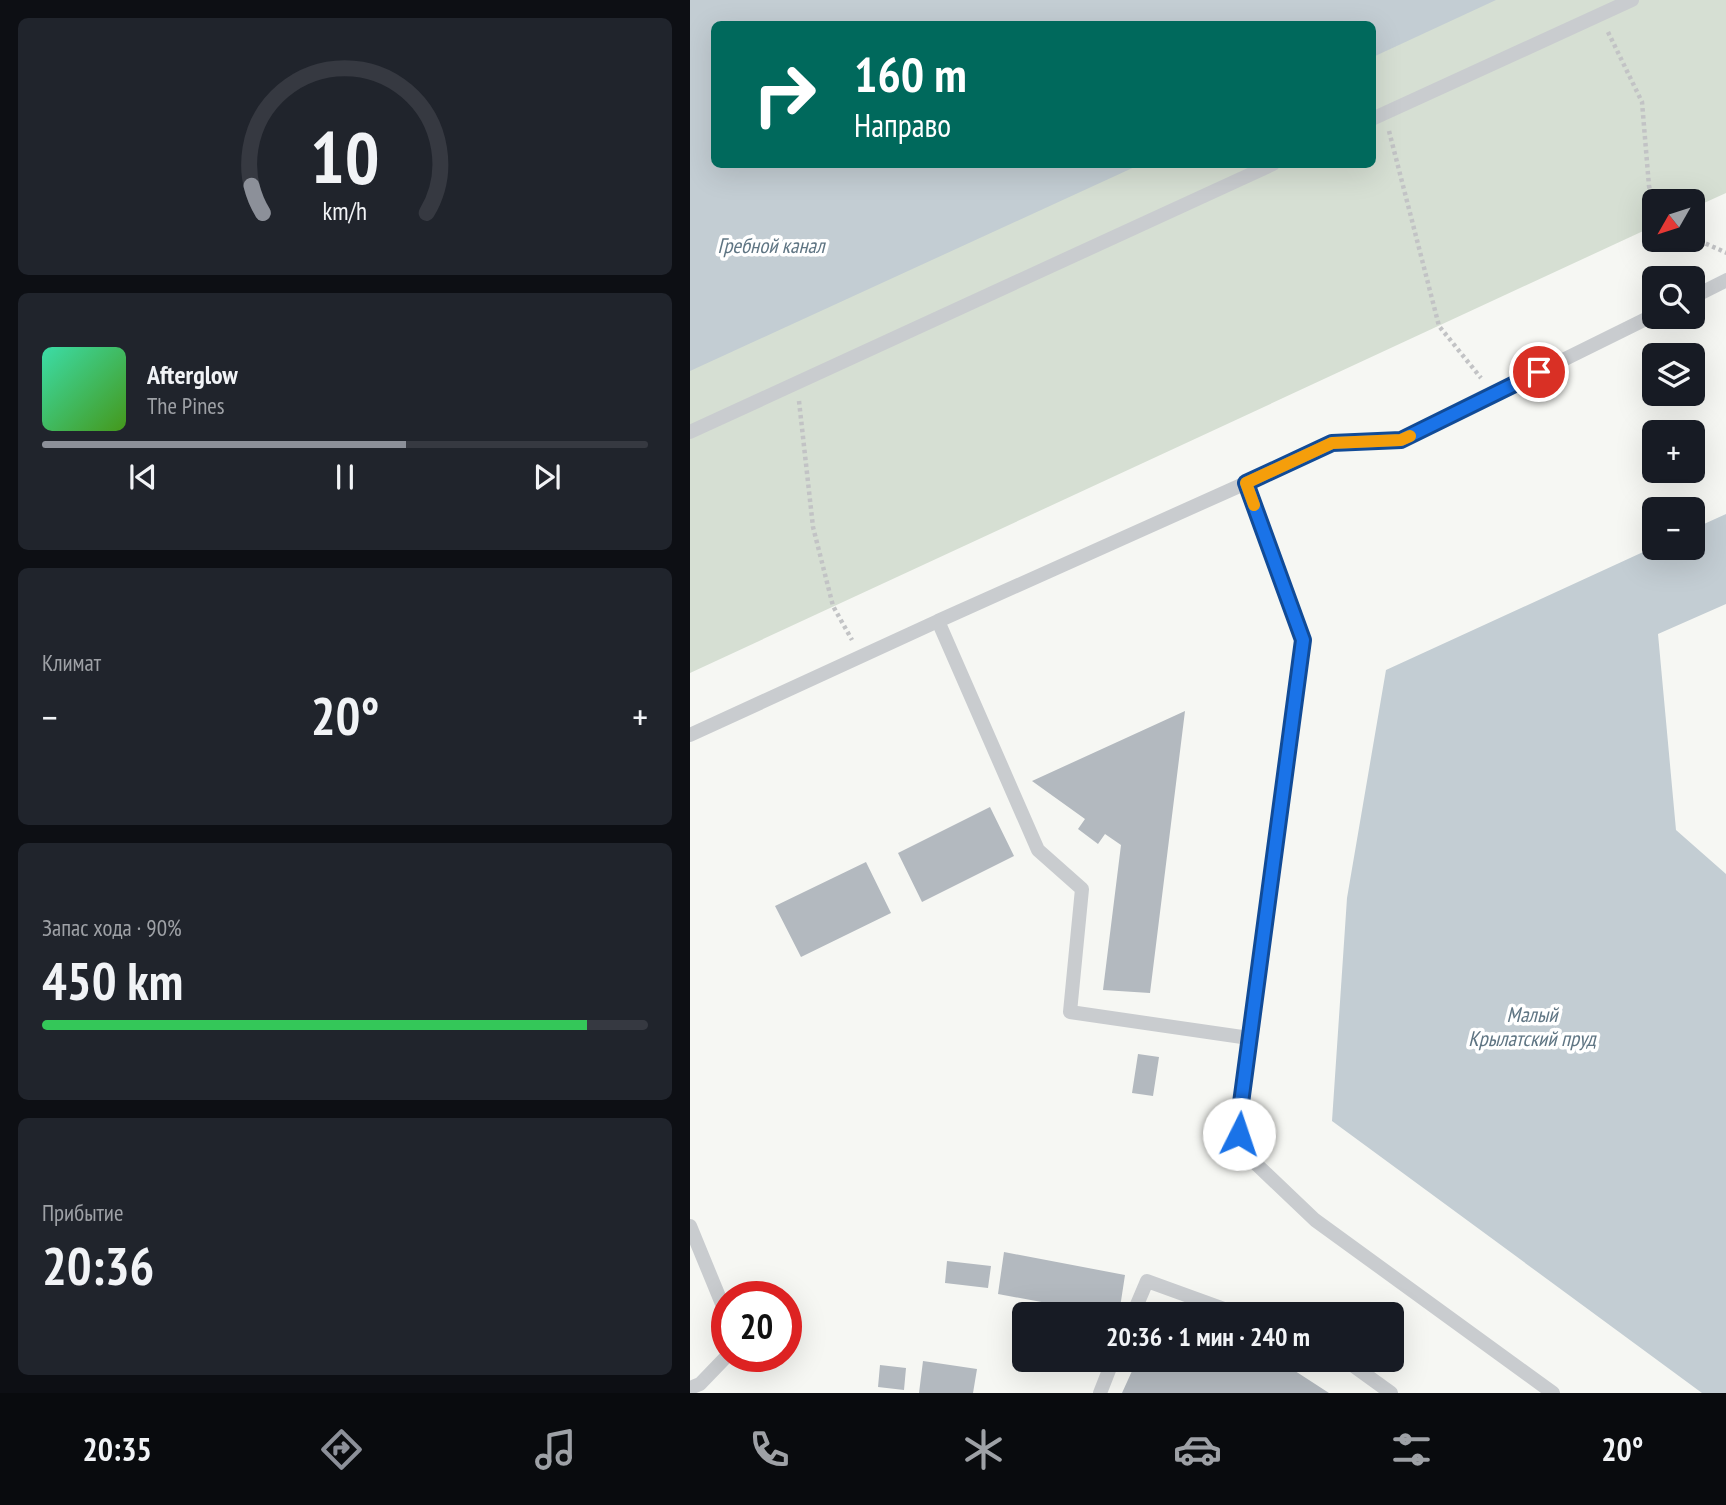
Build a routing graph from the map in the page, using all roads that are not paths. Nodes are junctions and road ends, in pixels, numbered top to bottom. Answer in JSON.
{"nodes":[{"id":1,"x":1632,"y":0,"type":"edge"},
{"id":2,"x":1378,"y":116,"type":"edge"},
{"id":3,"x":1264,"y":168,"type":"edge"},
{"id":4,"x":1727,"y":280,"type":"edge"},
{"id":5,"x":1705,"y":291,"type":"edge"},
{"id":6,"x":1642,"y":322,"type":"edge"},
{"id":7,"x":690,"y":432,"type":"edge"},
{"id":8,"x":1246,"y":483,"type":"junction"},
{"id":9,"x":938,"y":621,"type":"junction"},
{"id":10,"x":690,"y":735,"type":"edge"},
{"id":11,"x":1249,"y":1038,"type":"junction"},
{"id":12,"x":690,"y":1226,"type":"edge"},
{"id":13,"x":713,"y":1281,"type":"edge"},
{"id":14,"x":1138,"y":1302,"type":"edge"},
{"id":15,"x":1206,"y":1302,"type":"edge"},
{"id":16,"x":712,"y":1372,"type":"edge"},
{"id":17,"x":1108,"y":1372,"type":"edge"},
{"id":18,"x":1362,"y":1372,"type":"edge"},
{"id":19,"x":690,"y":1388,"type":"edge"},
{"id":20,"x":1100,"y":1393,"type":"edge"},
{"id":21,"x":1391,"y":1393,"type":"edge"},
{"id":22,"x":1553,"y":1393,"type":"edge"}],
"edges":[{"from":1,"to":2,"type":"lane"},
{"from":3,"to":7,"type":"lane"},
{"from":4,"to":5,"type":"lane"},
{"from":6,"to":8,"type":"lane"},
{"from":8,"to":9,"type":"lane"},
{"from":8,"to":11,"type":"lane"},
{"from":9,"to":10,"type":"lane"},
{"from":9,"to":11,"type":"lane"},
{"from":11,"to":22,"type":"lane"},
{"from":12,"to":13,"type":"lane"},
{"from":14,"to":15,"type":"lane"},
{"from":16,"to":19,"type":"lane"},
{"from":17,"to":20,"type":"lane"},
{"from":18,"to":21,"type":"lane"}]}
